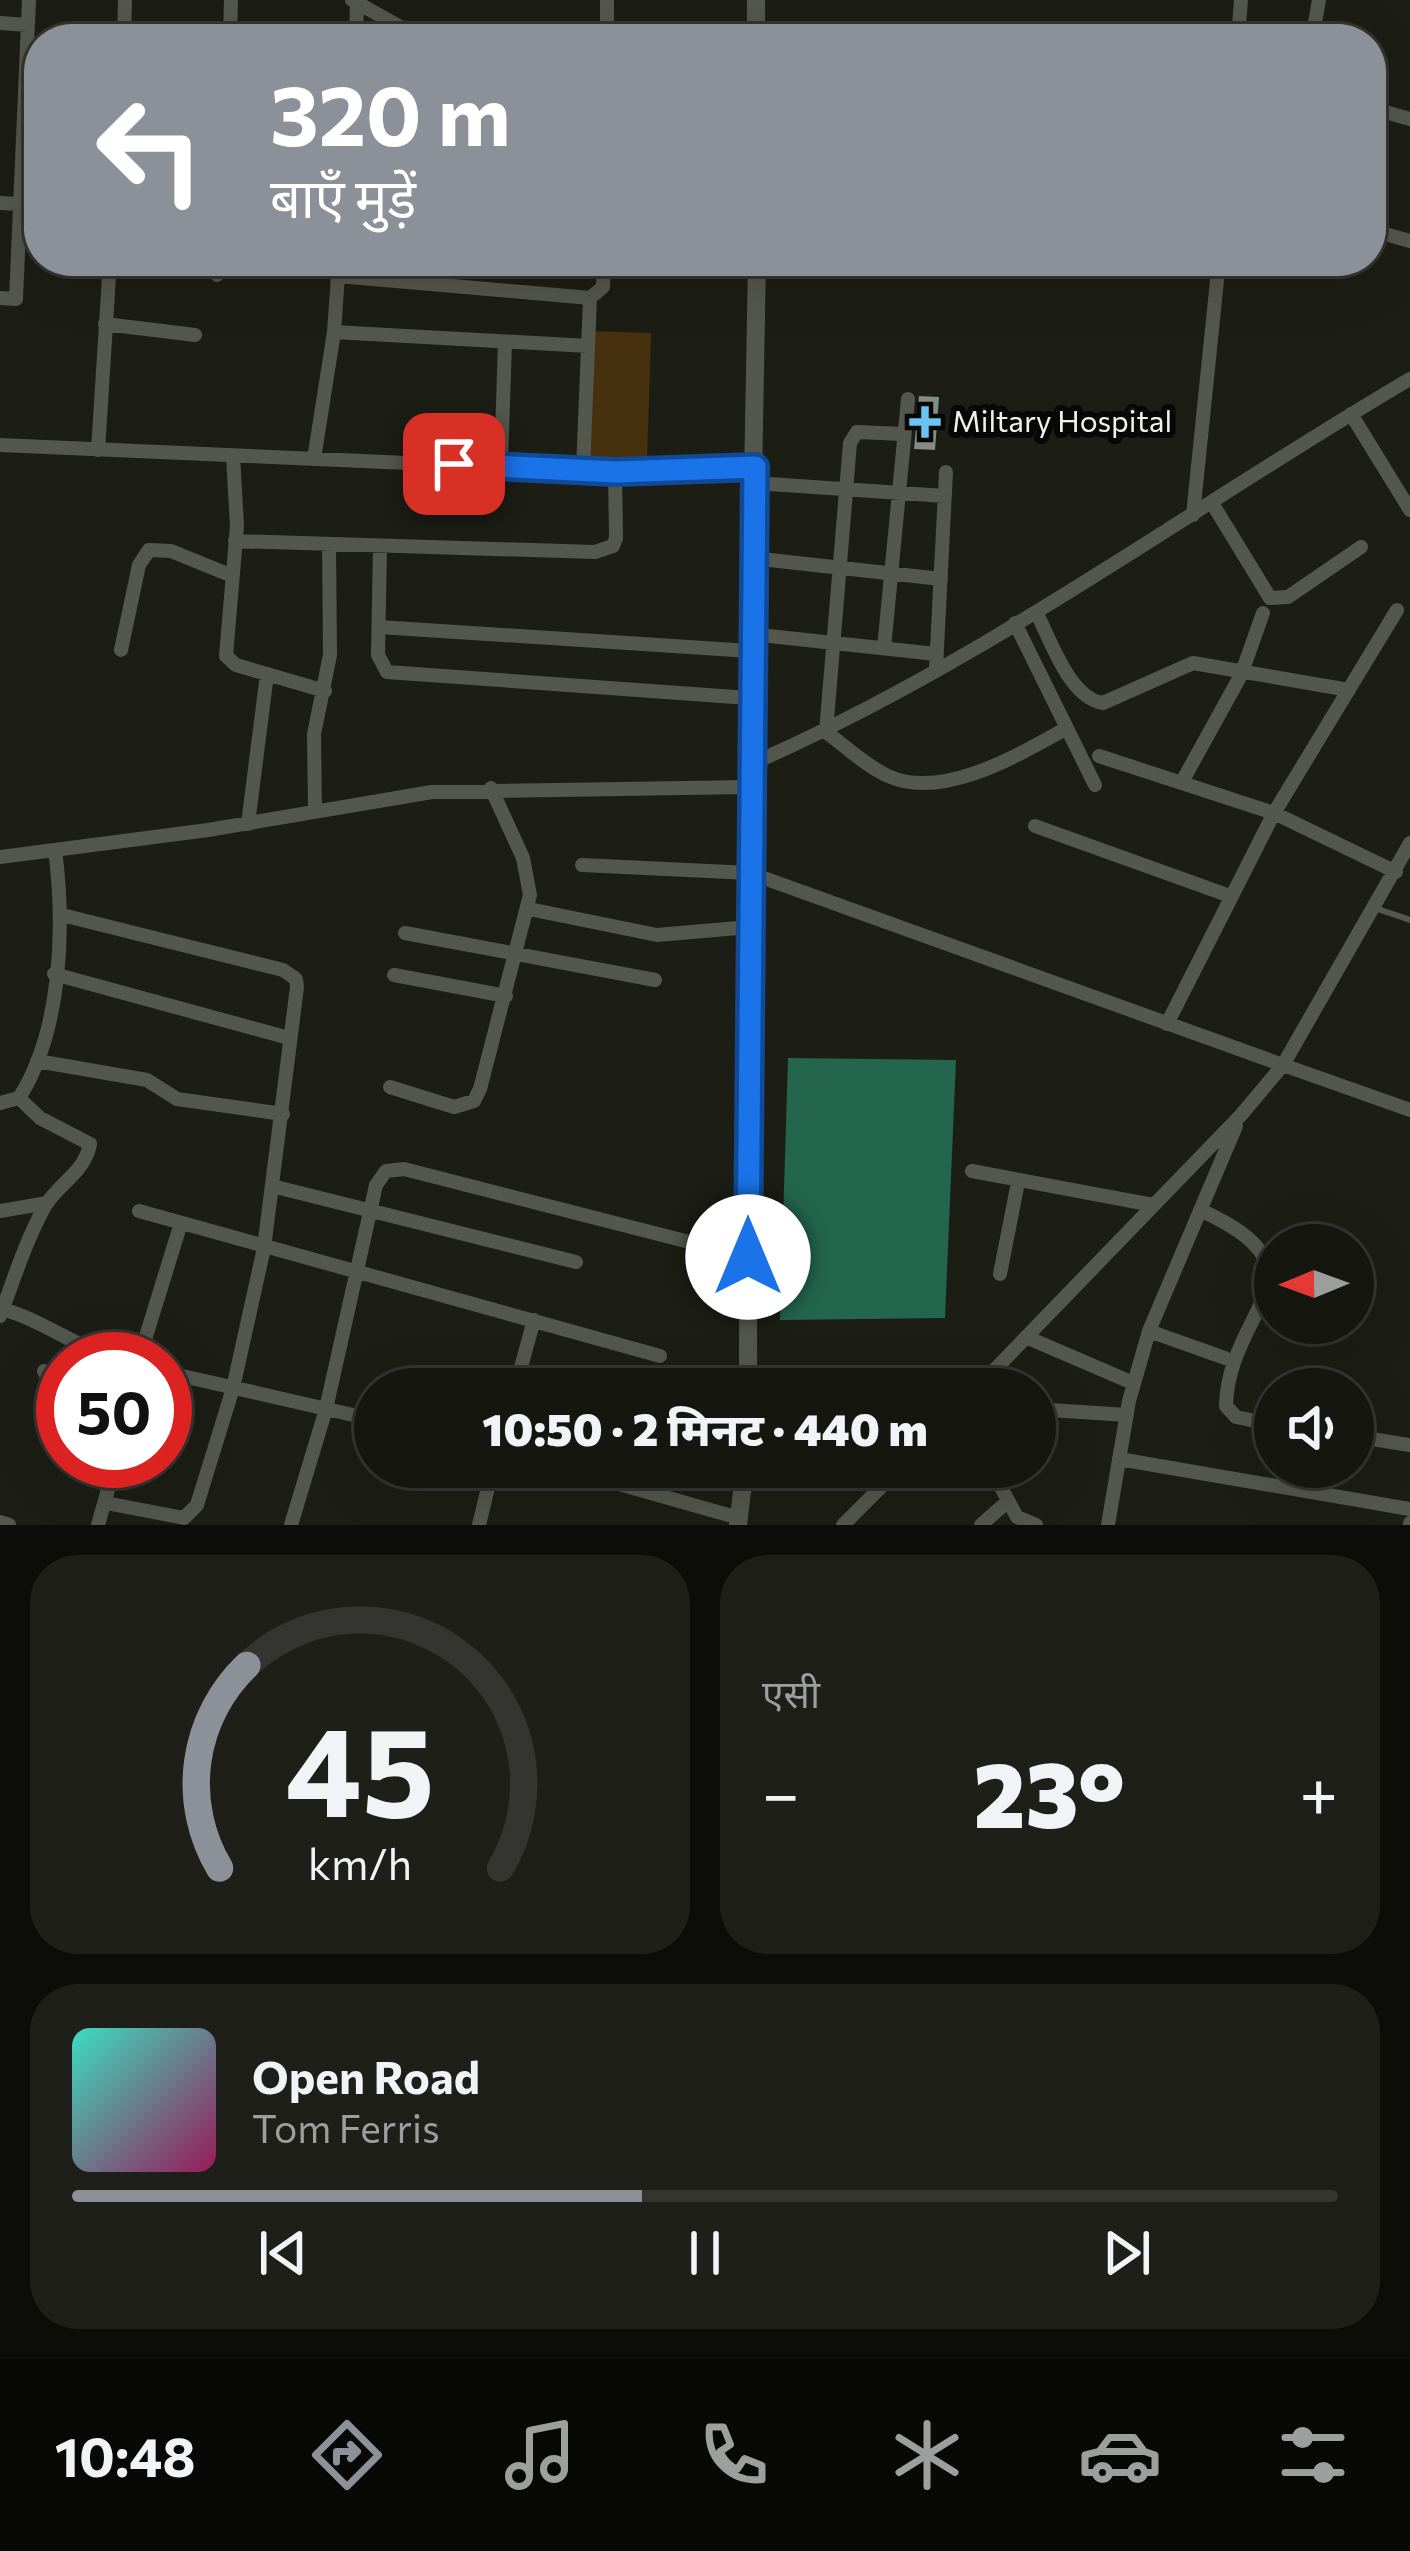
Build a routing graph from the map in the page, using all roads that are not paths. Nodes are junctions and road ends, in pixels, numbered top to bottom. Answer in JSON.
{"nodes":[{"id":1,"x":355,"y":1,"type":"edge"},
{"id":2,"x":396,"y":24,"type":"edge"},
{"id":3,"x":24,"y":157,"type":"edge"},
{"id":4,"x":0,"y":203,"type":"edge"},
{"id":5,"x":18,"y":204,"type":"junction"},
{"id":6,"x":109,"y":276,"type":"edge"},
{"id":7,"x":338,"y":276,"type":"edge"},
{"id":8,"x":406,"y":276,"type":"edge"},
{"id":9,"x":603,"y":276,"type":"edge"},
{"id":10,"x":758,"y":276,"type":"edge"},
{"id":11,"x":1217,"y":276,"type":"edge"},
{"id":12,"x":0,"y":298,"type":"edge"},
{"id":13,"x":590,"y":298,"type":"junction"},
{"id":14,"x":105,"y":324,"type":"junction"},
{"id":15,"x":334,"y":332,"type":"junction"},
{"id":16,"x":195,"y":335,"type":"dead end"},
{"id":17,"x":506,"y":342,"type":"junction"},
{"id":18,"x":588,"y":346,"type":"junction"},
{"id":19,"x":1410,"y":380,"type":"edge"},
{"id":20,"x":908,"y":399,"type":"dead end"},
{"id":21,"x":1351,"y":414,"type":"junction"},
{"id":22,"x":904,"y":434,"type":"junction"},
{"id":23,"x":0,"y":445,"type":"edge"},
{"id":24,"x":98,"y":450,"type":"junction"},
{"id":25,"x":233,"y":456,"type":"junction"},
{"id":26,"x":314,"y":459,"type":"junction"},
{"id":27,"x":501,"y":465,"type":"junction"},
{"id":28,"x":583,"y":470,"type":"junction"},
{"id":29,"x":615,"y":472,"type":"junction"},
{"id":30,"x":946,"y":472,"type":"dead end"},
{"id":31,"x":754,"y":475,"type":"junction"},
{"id":32,"x":846,"y":487,"type":"junction"},
{"id":33,"x":899,"y":491,"type":"junction"},
{"id":34,"x":945,"y":496,"type":"junction"},
{"id":35,"x":1212,"y":503,"type":"junction"},
{"id":36,"x":1410,"y":510,"type":"edge"},
{"id":37,"x":1193,"y":515,"type":"junction"},
{"id":38,"x":236,"y":541,"type":"junction"},
{"id":39,"x":329,"y":545,"type":"junction"},
{"id":40,"x":380,"y":547,"type":"junction"},
{"id":41,"x":1361,"y":547,"type":"dead end"},
{"id":42,"x":752,"y":558,"type":"junction"},
{"id":43,"x":838,"y":568,"type":"junction"},
{"id":44,"x":891,"y":574,"type":"junction"},
{"id":45,"x":230,"y":575,"type":"junction"},
{"id":46,"x":941,"y":579,"type":"junction"},
{"id":47,"x":1397,"y":610,"type":"dead end"},
{"id":48,"x":1036,"y":612,"type":"junction"},
{"id":49,"x":1263,"y":613,"type":"dead end"},
{"id":50,"x":1015,"y":623,"type":"junction"},
{"id":51,"x":379,"y":627,"type":"junction"},
{"id":52,"x":750,"y":642,"type":"junction"},
{"id":53,"x":832,"y":643,"type":"junction"},
{"id":54,"x":884,"y":648,"type":"junction"},
{"id":55,"x":121,"y":650,"type":"dead end"},
{"id":56,"x":936,"y":661,"type":"junction"},
{"id":57,"x":266,"y":674,"type":"junction"},
{"id":58,"x":1241,"y":675,"type":"junction"},
{"id":59,"x":1348,"y":690,"type":"junction"},
{"id":60,"x":325,"y":691,"type":"junction"},
{"id":61,"x":749,"y":698,"type":"junction"},
{"id":62,"x":1067,"y":728,"type":"junction"},
{"id":63,"x":826,"y":732,"type":"junction"},
{"id":64,"x":1099,"y":756,"type":"dead end"},
{"id":65,"x":748,"y":766,"type":"junction"},
{"id":66,"x":1183,"y":780,"type":"junction"},
{"id":67,"x":1095,"y":784,"type":"dead end"},
{"id":68,"x":748,"y":787,"type":"junction"},
{"id":69,"x":491,"y":788,"type":"junction"},
{"id":70,"x":315,"y":811,"type":"junction"},
{"id":71,"x":1274,"y":813,"type":"junction"},
{"id":72,"x":248,"y":824,"type":"junction"},
{"id":73,"x":1035,"y":826,"type":"dead end"},
{"id":74,"x":1410,"y":843,"type":"edge"},
{"id":75,"x":56,"y":850,"type":"junction"},
{"id":76,"x":0,"y":856,"type":"edge"},
{"id":77,"x":582,"y":865,"type":"dead end"},
{"id":78,"x":1396,"y":872,"type":"junction"},
{"id":79,"x":750,"y":873,"type":"junction"},
{"id":80,"x":1230,"y":896,"type":"junction"},
{"id":81,"x":1375,"y":908,"type":"junction"},
{"id":82,"x":529,"y":909,"type":"junction"},
{"id":83,"x":62,"y":915,"type":"junction"},
{"id":84,"x":1410,"y":920,"type":"edge"},
{"id":85,"x":750,"y":927,"type":"junction"},
{"id":86,"x":405,"y":932,"type":"dead end"},
{"id":87,"x":518,"y":953,"type":"junction"},
{"id":88,"x":54,"y":974,"type":"junction"},
{"id":89,"x":394,"y":975,"type":"dead end"},
{"id":90,"x":655,"y":980,"type":"dead end"},
{"id":91,"x":506,"y":996,"type":"junction"},
{"id":92,"x":1167,"y":1024,"type":"junction"},
{"id":93,"x":289,"y":1038,"type":"junction"},
{"id":94,"x":37,"y":1061,"type":"junction"},
{"id":95,"x":1283,"y":1065,"type":"junction"},
{"id":96,"x":389,"y":1088,"type":"dead end"},
{"id":97,"x":19,"y":1098,"type":"junction"},
{"id":98,"x":0,"y":1102,"type":"edge"},
{"id":99,"x":1410,"y":1110,"type":"edge"},
{"id":100,"x":283,"y":1114,"type":"junction"},
{"id":101,"x":1241,"y":1115,"type":"junction"},
{"id":102,"x":972,"y":1171,"type":"dead end"},
{"id":103,"x":1018,"y":1182,"type":"junction"},
{"id":104,"x":276,"y":1187,"type":"junction"},
{"id":105,"x":47,"y":1203,"type":"junction"},
{"id":106,"x":1153,"y":1205,"type":"junction"},
{"id":107,"x":0,"y":1210,"type":"edge"},
{"id":108,"x":1201,"y":1210,"type":"junction"},
{"id":109,"x":139,"y":1211,"type":"dead end"},
{"id":110,"x":374,"y":1213,"type":"junction"},
{"id":111,"x":182,"y":1223,"type":"junction"},
{"id":112,"x":265,"y":1248,"type":"junction"},
{"id":113,"x":748,"y":1257,"type":"junction"},
{"id":114,"x":576,"y":1262,"type":"dead end"},
{"id":115,"x":1000,"y":1274,"type":"dead end"},
{"id":116,"x":358,"y":1275,"type":"junction"},
{"id":117,"x":1,"y":1313,"type":"edge"},
{"id":118,"x":534,"y":1321,"type":"junction"},
{"id":119,"x":1150,"y":1331,"type":"junction"},
{"id":120,"x":57,"y":1332,"type":"edge"},
{"id":121,"x":148,"y":1332,"type":"edge"},
{"id":122,"x":1026,"y":1337,"type":"junction"},
{"id":123,"x":660,"y":1356,"type":"dead end"},
{"id":124,"x":1225,"y":1358,"type":"dead end"},
{"id":125,"x":520,"y":1368,"type":"edge"},
{"id":126,"x":748,"y":1368,"type":"edge"},
{"id":127,"x":996,"y":1368,"type":"edge"},
{"id":128,"x":192,"y":1378,"type":"edge"},
{"id":129,"x":1133,"y":1383,"type":"junction"},
{"id":130,"x":233,"y":1388,"type":"junction"},
{"id":131,"x":326,"y":1408,"type":"junction"},
{"id":132,"x":1056,"y":1410,"type":"edge"},
{"id":133,"x":1127,"y":1414,"type":"junction"},
{"id":134,"x":354,"y":1415,"type":"edge"},
{"id":135,"x":1254,"y":1421,"type":"edge"},
{"id":136,"x":1374,"y":1439,"type":"edge"},
{"id":137,"x":1410,"y":1444,"type":"edge"},
{"id":138,"x":1119,"y":1459,"type":"junction"},
{"id":139,"x":109,"y":1488,"type":"edge"},
{"id":140,"x":489,"y":1488,"type":"edge"},
{"id":141,"x":628,"y":1488,"type":"edge"},
{"id":142,"x":743,"y":1488,"type":"edge"},
{"id":143,"x":881,"y":1488,"type":"edge"},
{"id":144,"x":1000,"y":1488,"type":"edge"},
{"id":145,"x":1007,"y":1502,"type":"junction"},
{"id":146,"x":106,"y":1503,"type":"junction"},
{"id":147,"x":1410,"y":1509,"type":"edge"},
{"id":148,"x":0,"y":1522,"type":"edge"},
{"id":149,"x":739,"y":1522,"type":"edge"},
{"id":150,"x":9,"y":1525,"type":"edge"},
{"id":151,"x":98,"y":1525,"type":"edge"},
{"id":152,"x":291,"y":1525,"type":"edge"},
{"id":153,"x":479,"y":1525,"type":"edge"},
{"id":154,"x":843,"y":1525,"type":"edge"},
{"id":155,"x":982,"y":1525,"type":"edge"},
{"id":156,"x":1036,"y":1525,"type":"edge"},
{"id":157,"x":1108,"y":1525,"type":"edge"}],
"edges":[{"from":1,"to":2,"type":"street"},
{"from":3,"to":5,"type":"street"},
{"from":4,"to":5,"type":"street"},
{"from":5,"to":12,"type":"street"},
{"from":6,"to":14,"type":"street"},
{"from":7,"to":15,"type":"street"},
{"from":8,"to":13,"type":"street"},
{"from":9,"to":13,"type":"street"},
{"from":10,"to":31,"type":"main road"},
{"from":11,"to":37,"type":"street"},
{"from":13,"to":18,"type":"street"},
{"from":14,"to":16,"type":"street"},
{"from":14,"to":24,"type":"street"},
{"from":15,"to":17,"type":"street"},
{"from":15,"to":26,"type":"street"},
{"from":17,"to":18,"type":"street"},
{"from":17,"to":27,"type":"street"},
{"from":18,"to":28,"type":"street"},
{"from":19,"to":21,"type":"street"},
{"from":20,"to":22,"type":"street"},
{"from":21,"to":35,"type":"street"},
{"from":21,"to":36,"type":"street"},
{"from":22,"to":32,"type":"street"},
{"from":22,"to":33,"type":"street"},
{"from":23,"to":24,"type":"street"},
{"from":24,"to":25,"type":"street"},
{"from":25,"to":26,"type":"street"},
{"from":25,"to":38,"type":"street"},
{"from":26,"to":27,"type":"street"},
{"from":27,"to":28,"type":"street"},
{"from":28,"to":29,"type":"street"},
{"from":29,"to":31,"type":"street"},
{"from":29,"to":40,"type":"street"},
{"from":30,"to":34,"type":"street"},
{"from":31,"to":32,"type":"street"},
{"from":31,"to":42,"type":"main road"},
{"from":32,"to":33,"type":"street"},
{"from":32,"to":43,"type":"street"},
{"from":33,"to":34,"type":"street"},
{"from":33,"to":44,"type":"street"},
{"from":34,"to":46,"type":"street"},
{"from":35,"to":37,"type":"street"},
{"from":35,"to":41,"type":"street"},
{"from":37,"to":48,"type":"street"},
{"from":38,"to":39,"type":"street"},
{"from":38,"to":45,"type":"street"},
{"from":39,"to":40,"type":"street"},
{"from":39,"to":60,"type":"street"},
{"from":40,"to":51,"type":"street"},
{"from":42,"to":43,"type":"street"},
{"from":42,"to":52,"type":"main road"},
{"from":43,"to":44,"type":"street"},
{"from":43,"to":53,"type":"street"},
{"from":44,"to":46,"type":"street"},
{"from":44,"to":54,"type":"street"},
{"from":45,"to":55,"type":"street"},
{"from":45,"to":57,"type":"street"},
{"from":46,"to":56,"type":"street"},
{"from":47,"to":59,"type":"street"},
{"from":48,"to":50,"type":"street"},
{"from":48,"to":58,"type":"street"},
{"from":49,"to":58,"type":"street"},
{"from":50,"to":56,"type":"street"},
{"from":50,"to":62,"type":"street"},
{"from":51,"to":52,"type":"street"},
{"from":51,"to":61,"type":"street"},
{"from":52,"to":53,"type":"street"},
{"from":52,"to":61,"type":"main road"},
{"from":53,"to":54,"type":"street"},
{"from":53,"to":63,"type":"street"},
{"from":54,"to":56,"type":"street"},
{"from":56,"to":63,"type":"street"},
{"from":57,"to":60,"type":"street"},
{"from":57,"to":72,"type":"street"},
{"from":58,"to":59,"type":"street"},
{"from":58,"to":66,"type":"street"},
{"from":59,"to":71,"type":"street"},
{"from":60,"to":70,"type":"street"},
{"from":61,"to":65,"type":"main road"},
{"from":62,"to":63,"type":"street"},
{"from":62,"to":67,"type":"street"},
{"from":63,"to":65,"type":"street"},
{"from":64,"to":66,"type":"street"},
{"from":65,"to":68,"type":"main road"},
{"from":66,"to":71,"type":"street"},
{"from":68,"to":69,"type":"street"},
{"from":68,"to":79,"type":"main road"},
{"from":69,"to":70,"type":"street"},
{"from":69,"to":82,"type":"street"},
{"from":70,"to":72,"type":"street"},
{"from":71,"to":78,"type":"street"},
{"from":71,"to":80,"type":"street"},
{"from":72,"to":75,"type":"street"},
{"from":73,"to":80,"type":"street"},
{"from":74,"to":78,"type":"street"},
{"from":75,"to":76,"type":"street"},
{"from":75,"to":83,"type":"street"},
{"from":77,"to":79,"type":"street"},
{"from":78,"to":81,"type":"street"},
{"from":79,"to":85,"type":"main road"},
{"from":79,"to":92,"type":"street"},
{"from":80,"to":92,"type":"street"},
{"from":81,"to":84,"type":"lane"},
{"from":81,"to":95,"type":"street"},
{"from":82,"to":85,"type":"street"},
{"from":82,"to":87,"type":"street"},
{"from":83,"to":88,"type":"street"},
{"from":83,"to":93,"type":"street"},
{"from":85,"to":113,"type":"main road"},
{"from":86,"to":87,"type":"street"},
{"from":87,"to":90,"type":"street"},
{"from":87,"to":91,"type":"street"},
{"from":88,"to":93,"type":"street"},
{"from":88,"to":94,"type":"street"},
{"from":89,"to":91,"type":"street"},
{"from":91,"to":96,"type":"street"},
{"from":92,"to":95,"type":"street"},
{"from":93,"to":100,"type":"street"},
{"from":94,"to":97,"type":"street"},
{"from":94,"to":100,"type":"street"},
{"from":95,"to":99,"type":"street"},
{"from":95,"to":101,"type":"street"},
{"from":97,"to":98,"type":"street"},
{"from":97,"to":105,"type":"street"},
{"from":100,"to":104,"type":"street"},
{"from":101,"to":106,"type":"street"},
{"from":101,"to":108,"type":"street"},
{"from":102,"to":103,"type":"street"},
{"from":103,"to":106,"type":"street"},
{"from":103,"to":115,"type":"street"},
{"from":104,"to":110,"type":"street"},
{"from":104,"to":112,"type":"street"},
{"from":105,"to":107,"type":"street"},
{"from":105,"to":117,"type":"street"},
{"from":106,"to":122,"type":"street"},
{"from":108,"to":119,"type":"street"},
{"from":108,"to":135,"type":"street"},
{"from":109,"to":111,"type":"street"},
{"from":110,"to":113,"type":"street"},
{"from":110,"to":114,"type":"street"},
{"from":110,"to":116,"type":"street"},
{"from":111,"to":112,"type":"street"},
{"from":111,"to":121,"type":"street"},
{"from":112,"to":116,"type":"street"},
{"from":112,"to":130,"type":"street"},
{"from":113,"to":126,"type":"main road"},
{"from":116,"to":118,"type":"street"},
{"from":116,"to":131,"type":"street"},
{"from":117,"to":120,"type":"street"},
{"from":118,"to":123,"type":"street"},
{"from":118,"to":125,"type":"street"},
{"from":119,"to":124,"type":"street"},
{"from":119,"to":129,"type":"street"},
{"from":122,"to":127,"type":"street"},
{"from":122,"to":129,"type":"street"},
{"from":128,"to":130,"type":"street"},
{"from":129,"to":133,"type":"street"},
{"from":130,"to":131,"type":"street"},
{"from":130,"to":146,"type":"street"},
{"from":131,"to":134,"type":"street"},
{"from":131,"to":152,"type":"street"},
{"from":132,"to":133,"type":"street"},
{"from":133,"to":138,"type":"street"},
{"from":136,"to":137,"type":"street"},
{"from":138,"to":147,"type":"street"},
{"from":138,"to":157,"type":"street"},
{"from":139,"to":146,"type":"street"},
{"from":140,"to":153,"type":"street"},
{"from":141,"to":149,"type":"street"},
{"from":142,"to":149,"type":"main road"},
{"from":143,"to":154,"type":"street"},
{"from":144,"to":145,"type":"street"},
{"from":145,"to":155,"type":"street"},
{"from":145,"to":156,"type":"street"},
{"from":146,"to":151,"type":"street"},
{"from":148,"to":150,"type":"street"}]}
